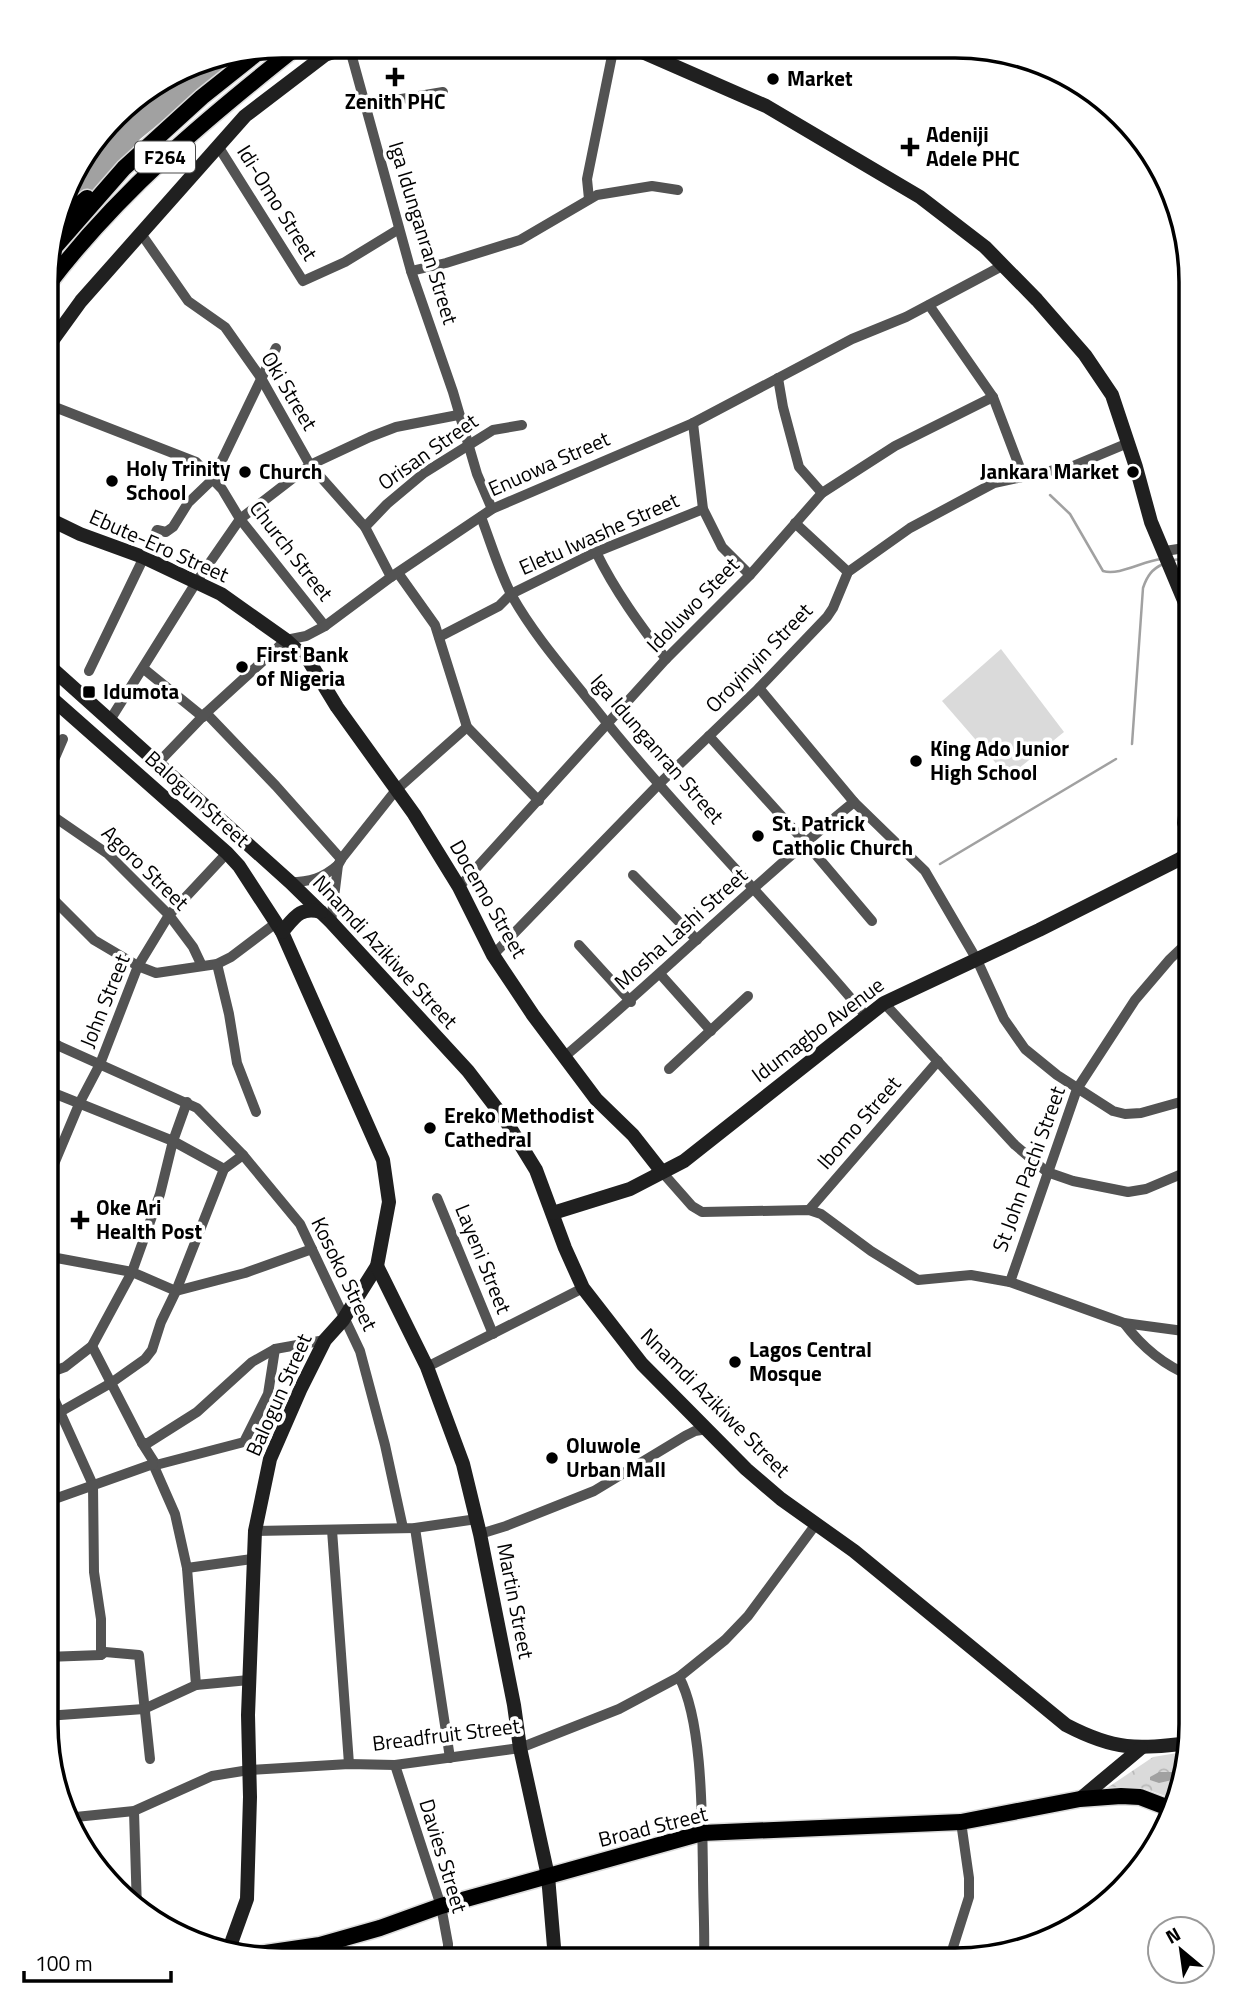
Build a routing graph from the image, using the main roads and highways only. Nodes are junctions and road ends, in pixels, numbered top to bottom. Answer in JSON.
{"nodes":[{"id":1,"x":283,"y":58,"type":"edge"},
{"id":2,"x":321,"y":58,"type":"edge"},
{"id":3,"x":656,"y":58,"type":"edge"},
{"id":4,"x":248,"y":61,"type":"edge"},
{"id":5,"x":124,"y":168,"type":"junction"},
{"id":6,"x":69,"y":213,"type":"edge"},
{"id":7,"x":62,"y":239,"type":"edge"},
{"id":8,"x":59,"y":272,"type":"edge"},
{"id":9,"x":58,"y":333,"type":"edge"},
{"id":10,"x":58,"y":523,"type":"edge"},
{"id":11,"x":1179,"y":587,"type":"edge"},
{"id":12,"x":286,"y":640,"type":"joint"},
{"id":13,"x":58,"y":674,"type":"edge"},
{"id":14,"x":58,"y":703,"type":"edge"},
{"id":15,"x":1179,"y":858,"type":"edge"},
{"id":16,"x":326,"y":917,"type":"junction"},
{"id":17,"x":279,"y":928,"type":"junction"},
{"id":18,"x":662,"y":1172,"type":"junction"},
{"id":19,"x":553,"y":1213,"type":"junction"},
{"id":20,"x":377,"y":1266,"type":"junction"},
{"id":21,"x":1178,"y":1744,"type":"edge"},
{"id":22,"x":1141,"y":1748,"type":"junction"},
{"id":23,"x":1080,"y":1799,"type":"junction"},
{"id":24,"x":1163,"y":1808,"type":"edge"},
{"id":25,"x":548,"y":1875,"type":"junction"},
{"id":26,"x":231,"y":1942,"type":"edge"},
{"id":27,"x":300,"y":1948,"type":"edge"},
{"id":28,"x":554,"y":1948,"type":"edge"}],
"edges":[{"from":1,"to":8,"type":"main road","number":"F264"},
{"from":2,"to":9,"type":"main road"},
{"from":3,"to":11,"type":"main road"},
{"from":4,"to":5,"type":"main road","number":"F264"},
{"from":5,"to":6,"type":"main road"},
{"from":5,"to":7,"type":"main road","number":"F264"},
{"from":10,"to":12,"type":"main road","name":"Ebute-Ero Street"},
{"from":12,"to":18,"type":"main road","name":"Docemo Street"},
{"from":13,"to":16,"type":"main road","name":"Nnamdi Azikiwe Street"},
{"from":14,"to":17,"type":"main road","name":"Balogun Street"},
{"from":15,"to":18,"type":"main road","name":"Idumagbo Avenue"},
{"from":16,"to":17,"type":"main road"},
{"from":16,"to":19,"type":"main road","name":"Nnamdi Azikiwe Street"},
{"from":17,"to":20,"type":"main road","name":"Balogun Street"},
{"from":18,"to":19,"type":"main road","name":"Idumagbo Avenue"},
{"from":19,"to":22,"type":"main road","name":"Nnamdi Azikiwe Street"},
{"from":20,"to":25,"type":"main road","name":"Martin Street"},
{"from":20,"to":26,"type":"main road","name":"Balogun Street"},
{"from":21,"to":22,"type":"main road","name":"Nnamdi Azikiwe Street"},
{"from":22,"to":23,"type":"main road","name":"Broad Street"},
{"from":23,"to":24,"type":"main road","name":"Broad Street"},
{"from":23,"to":25,"type":"main road","name":"Broad Street"},
{"from":25,"to":27,"type":"main road","name":"Broad Street"},
{"from":25,"to":28,"type":"main road","name":"Martin Street"}]}
